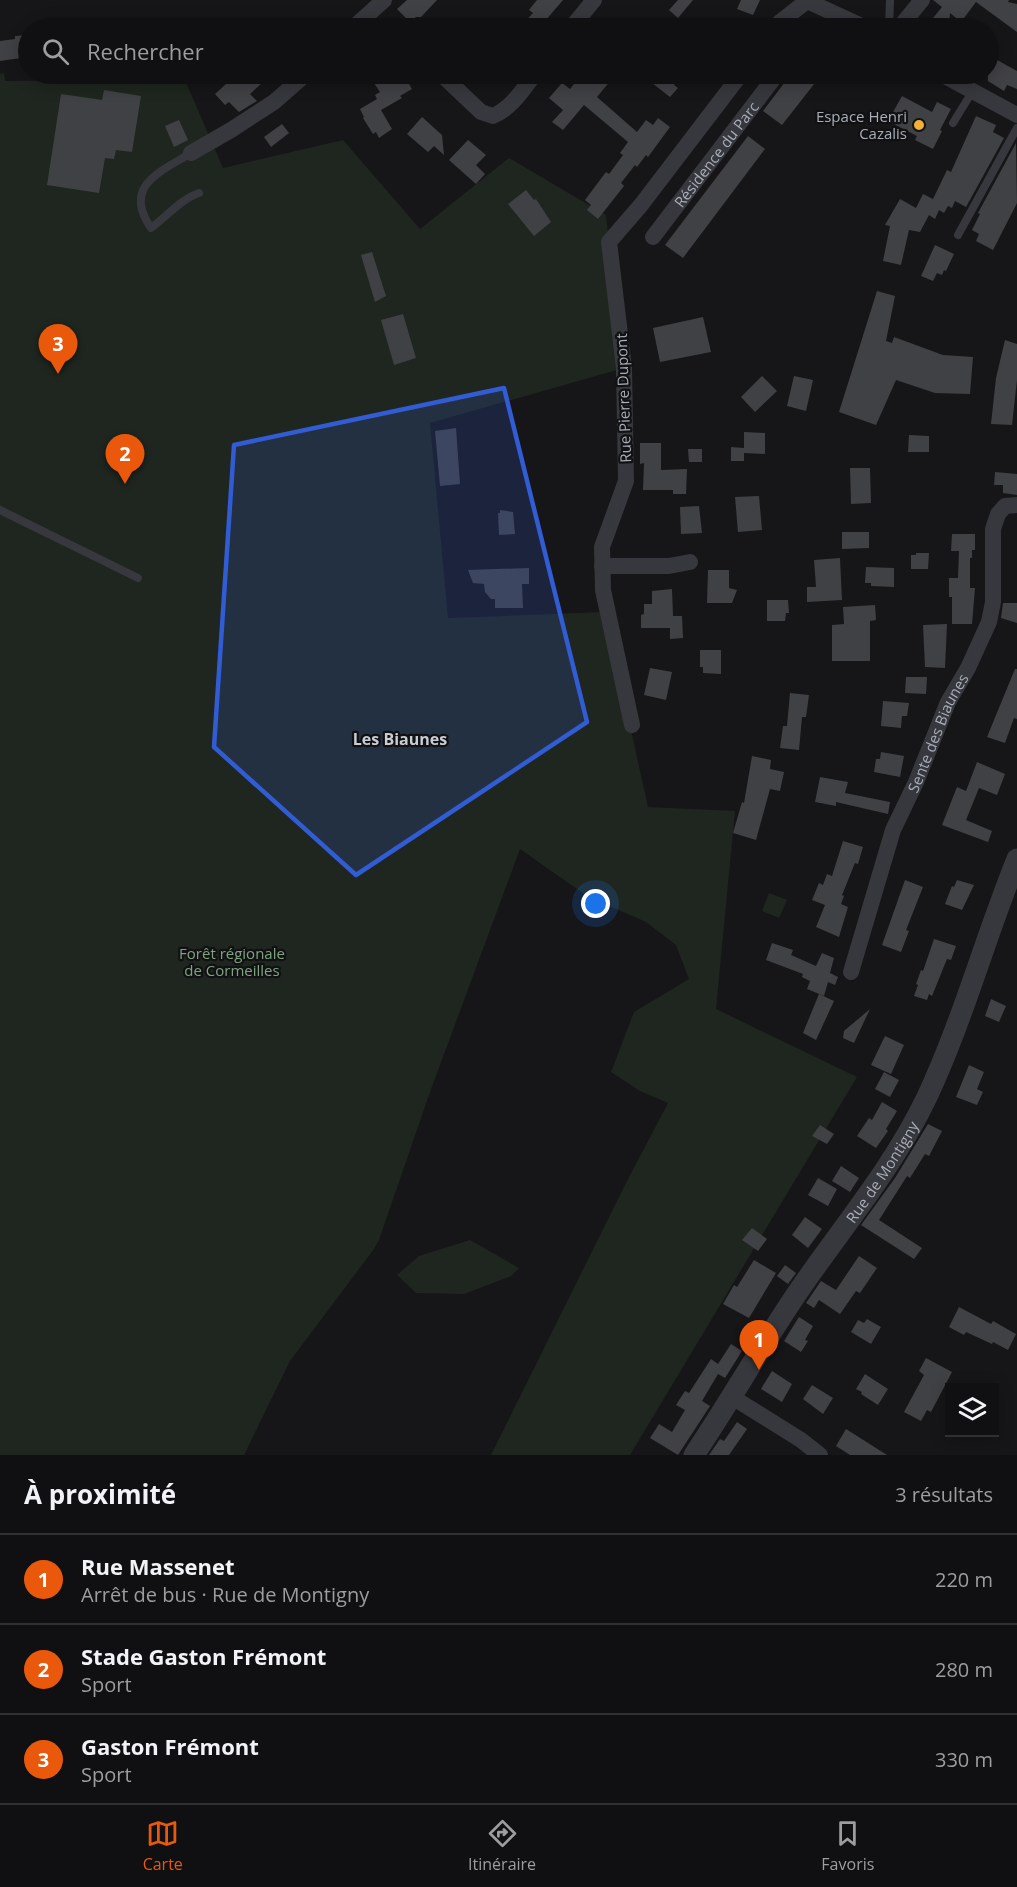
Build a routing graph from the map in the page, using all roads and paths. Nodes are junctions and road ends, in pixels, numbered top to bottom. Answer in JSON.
{"nodes":[{"id":1,"x":384,"y":0,"type":"edge"},
{"id":2,"x":594,"y":0,"type":"edge"},
{"id":3,"x":890,"y":0,"type":"edge"},
{"id":4,"x":922,"y":0,"type":"edge"},
{"id":5,"x":806,"y":1,"type":"edge"},
{"id":6,"x":364,"y":18,"type":"edge"},
{"id":7,"x":579,"y":18,"type":"edge"},
{"id":8,"x":785,"y":18,"type":"edge"},
{"id":9,"x":846,"y":18,"type":"edge"},
{"id":10,"x":889,"y":18,"type":"edge"},
{"id":11,"x":907,"y":18,"type":"edge"},
{"id":12,"x":295,"y":84,"type":"edge"},
{"id":13,"x":452,"y":84,"type":"edge"},
{"id":14,"x":527,"y":84,"type":"edge"},
{"id":15,"x":733,"y":84,"type":"edge"},
{"id":16,"x":769,"y":84,"type":"edge"},
{"id":17,"x":958,"y":84,"type":"edge"},
{"id":18,"x":972,"y":92,"type":"junction"},
{"id":19,"x":1017,"y":115,"type":"edge"},
{"id":20,"x":953,"y":123,"type":"dead end"},
{"id":21,"x":1017,"y":128,"type":"edge"},
{"id":22,"x":191,"y":153,"type":"joint"},
{"id":23,"x":198,"y":193,"type":"dead end"},
{"id":24,"x":958,"y":235,"type":"dead end"},
{"id":25,"x":653,"y":237,"type":"dead end"},
{"id":26,"x":1017,"y":505,"type":"edge"},
{"id":27,"x":0,"y":510,"type":"edge"},
{"id":28,"x":690,"y":562,"type":"dead end"},
{"id":29,"x":602,"y":566,"type":"junction"},
{"id":30,"x":138,"y":578,"type":"dead end"},
{"id":31,"x":632,"y":725,"type":"dead end"},
{"id":32,"x":1017,"y":859,"type":"edge"},
{"id":33,"x":851,"y":972,"type":"dead end"},
{"id":34,"x":732,"y":1397,"type":"junction"},
{"id":35,"x":694,"y":1455,"type":"edge"},
{"id":36,"x":820,"y":1455,"type":"edge"}],
"edges":[{"from":1,"to":6,"type":"street"},
{"from":2,"to":7,"type":"street"},
{"from":3,"to":10,"type":"lane"},
{"from":4,"to":11,"type":"street"},
{"from":5,"to":8,"type":"street"},
{"from":5,"to":9,"type":"street"},
{"from":12,"to":22,"type":"street"},
{"from":13,"to":14,"type":"street"},
{"from":15,"to":29,"type":"street","name":"Rue Pierre Dupont"},
{"from":16,"to":25,"type":"street","name":"Résidence du Parc"},
{"from":17,"to":18,"type":"street"},
{"from":18,"to":19,"type":"street"},
{"from":18,"to":20,"type":"lane"},
{"from":21,"to":24,"type":"lane"},
{"from":22,"to":23,"type":"lane"},
{"from":26,"to":33,"type":"street","name":"Sente des Biaunes"},
{"from":27,"to":30,"type":"lane"},
{"from":28,"to":29,"type":"street"},
{"from":29,"to":31,"type":"street","name":"Rue Pierre Dupont"},
{"from":32,"to":34,"type":"street","name":"Rue de Montigny"},
{"from":34,"to":35,"type":"street","name":"Rue de Montigny"},
{"from":34,"to":36,"type":"street"}]}
